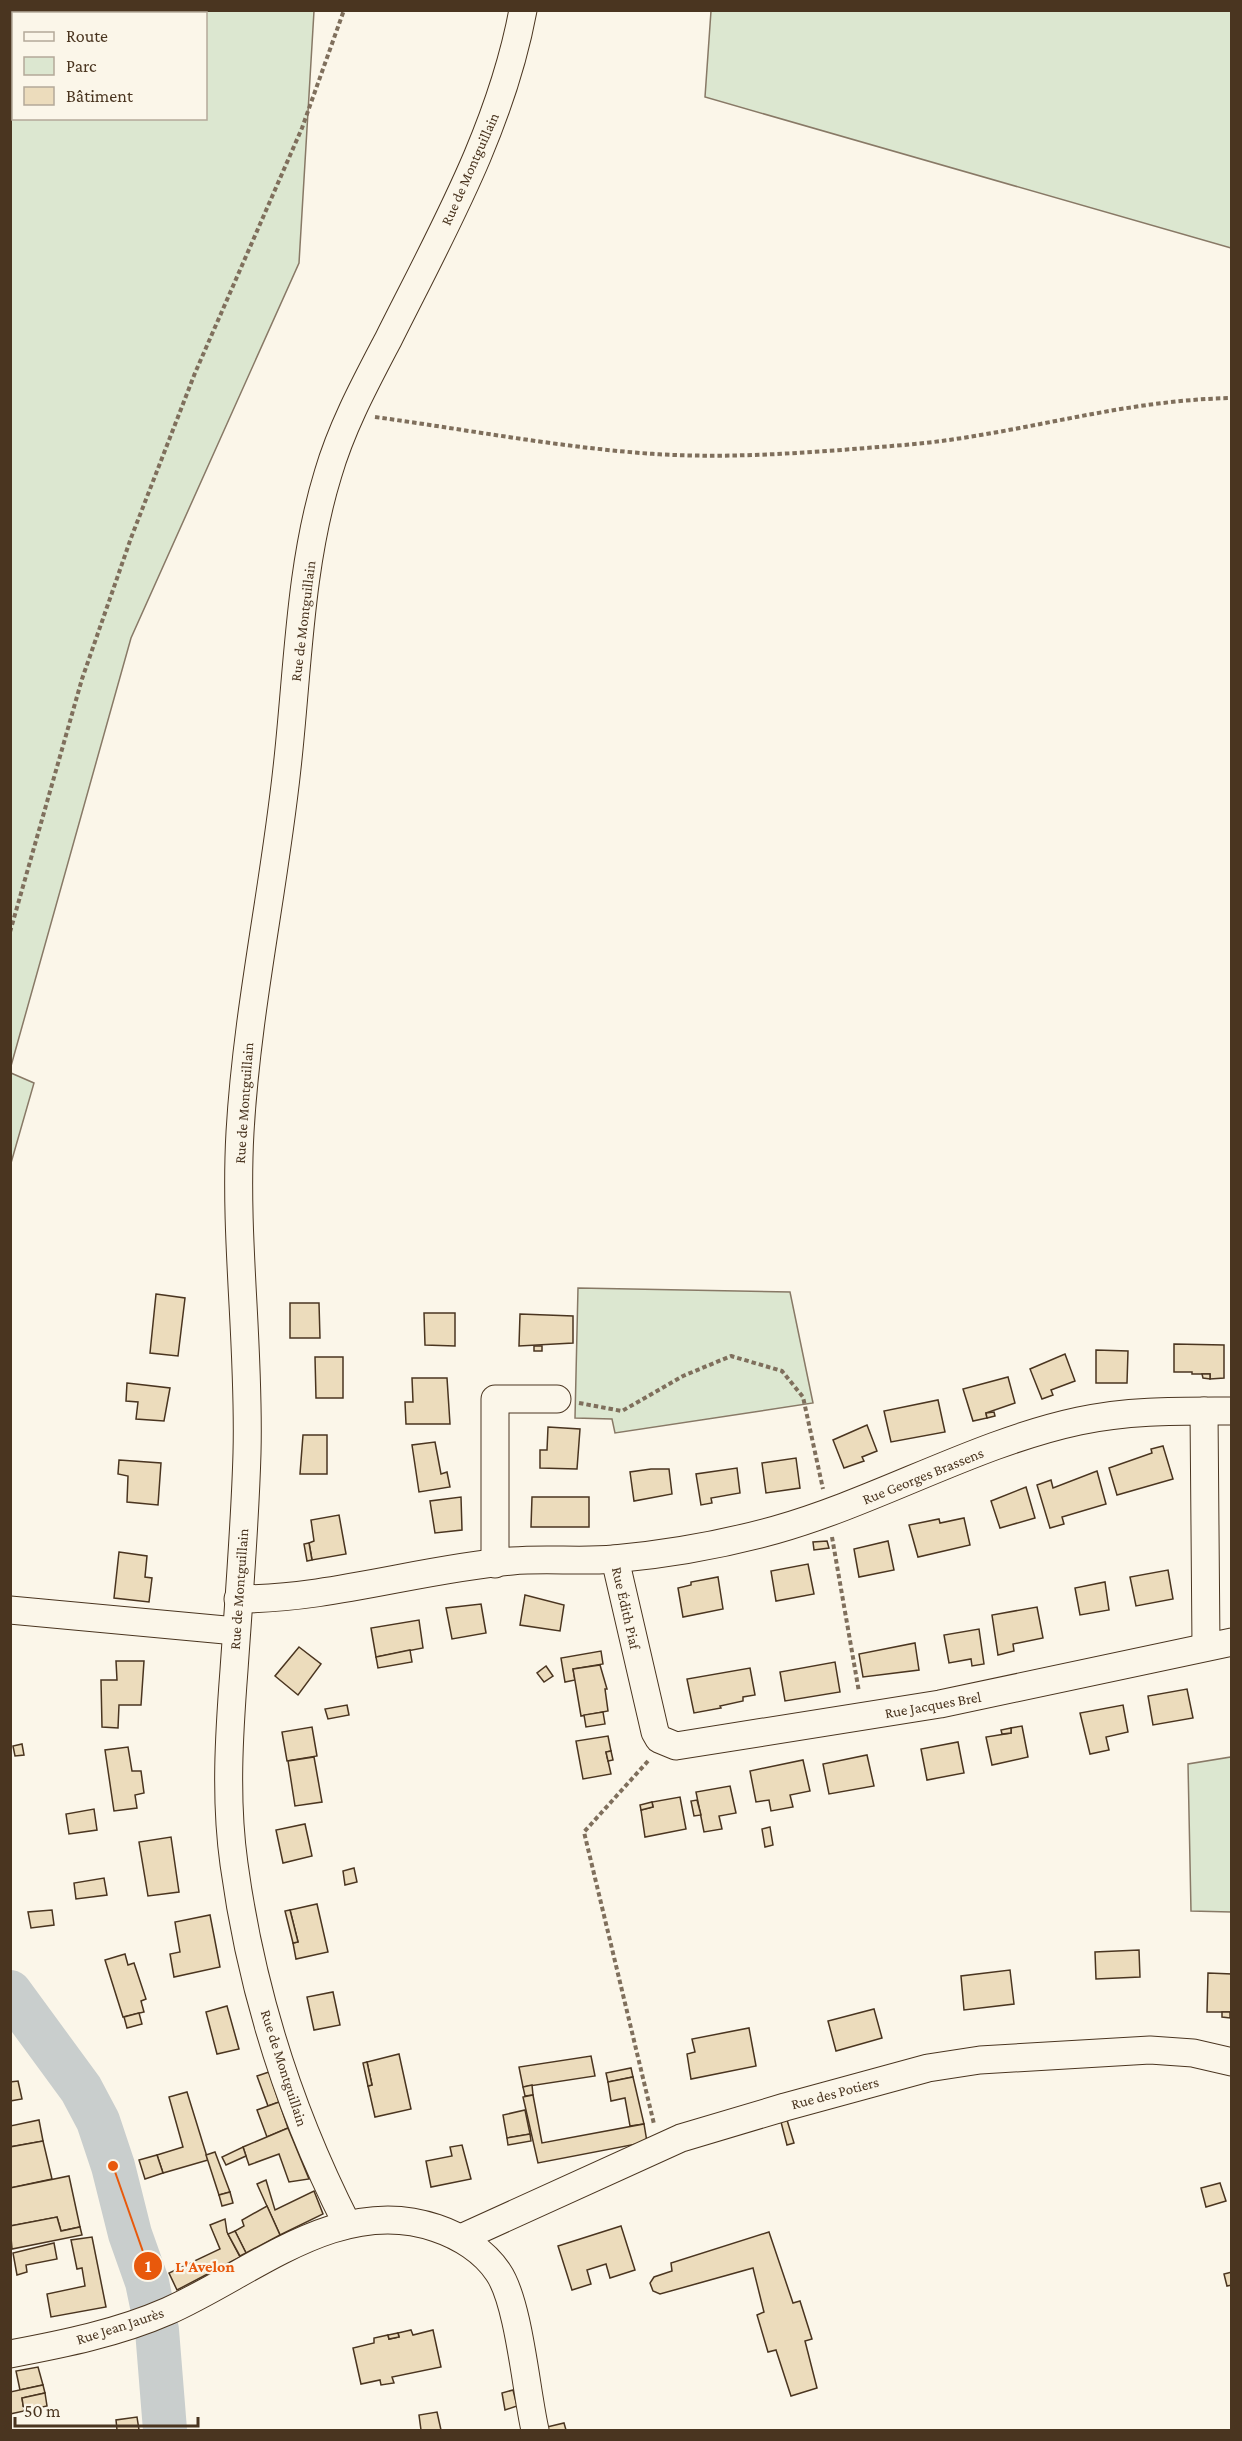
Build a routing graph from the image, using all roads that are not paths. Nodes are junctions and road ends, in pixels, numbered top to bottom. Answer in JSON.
{"nodes":[{"id":1,"x":523,"y":10,"type":"edge"},
{"id":2,"x":557,"y":1399,"type":"road end"},
{"id":3,"x":1204,"y":1411,"type":"junction"},
{"id":4,"x":1232,"y":1411,"type":"edge"},
{"id":5,"x":615,"y":1559,"type":"junction"},
{"id":6,"x":495,"y":1564,"type":"junction"},
{"id":7,"x":238,"y":1599,"type":"junction"},
{"id":8,"x":10,"y":1610,"type":"edge"},
{"id":9,"x":236,"y":1631,"type":"junction"},
{"id":10,"x":1219,"y":1644,"type":"edge"},
{"id":11,"x":659,"y":1739,"type":"joint"},
{"id":12,"x":1232,"y":2062,"type":"edge"},
{"id":13,"x":347,"y":2224,"type":"junction"},
{"id":14,"x":461,"y":2238,"type":"junction"},
{"id":15,"x":10,"y":2354,"type":"edge"},
{"id":16,"x":535,"y":2430,"type":"edge"}],
"edges":[{"from":1,"to":7,"type":"street","name":"Rue de Montguillain"},
{"from":2,"to":6,"type":"street"},
{"from":3,"to":4,"type":"street","name":"Rue Georges Brassens"},
{"from":3,"to":5,"type":"street","name":"Rue Georges Brassens"},
{"from":3,"to":10,"type":"street","name":"Rue Jacques Brel"},
{"from":5,"to":6,"type":"street","name":"Rue Édith Piaf"},
{"from":5,"to":11,"type":"street","name":"Rue Édith Piaf"},
{"from":6,"to":7,"type":"street","name":"Rue Édith Piaf"},
{"from":7,"to":9,"type":"street","name":"Rue de Montguillain"},
{"from":8,"to":9,"type":"street"},
{"from":9,"to":13,"type":"street","name":"Rue de Montguillain"},
{"from":10,"to":11,"type":"street","name":"Rue Jacques Brel"},
{"from":12,"to":14,"type":"street","name":"Rue des Potiers"},
{"from":13,"to":14,"type":"street","name":"Rue Jean Jaurès"},
{"from":13,"to":15,"type":"street","name":"Rue Jean Jaurès"},
{"from":14,"to":16,"type":"street","name":"Rue Jean Jaurès"}]}
